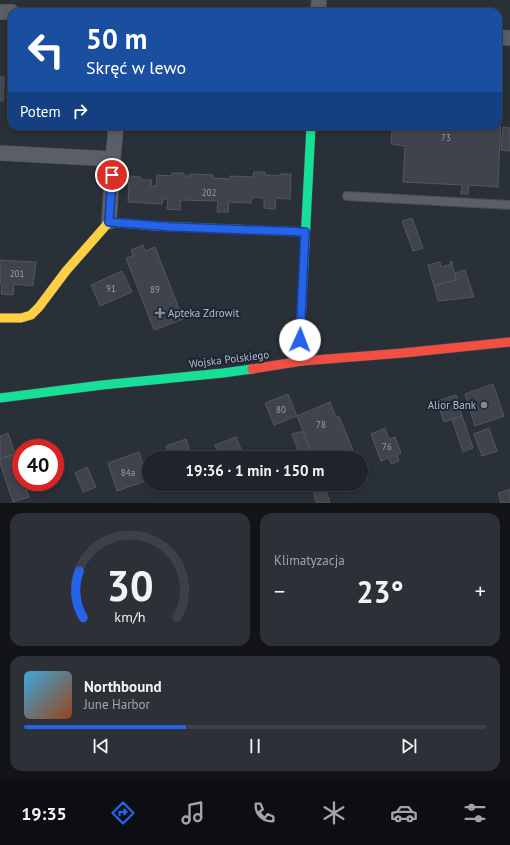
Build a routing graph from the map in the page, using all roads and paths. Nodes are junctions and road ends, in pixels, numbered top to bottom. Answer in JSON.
{"nodes":[{"id":1,"x":116,"y":130,"type":"edge"},
{"id":2,"x":311,"y":130,"type":"edge"},
{"id":3,"x":0,"y":153,"type":"edge"},
{"id":4,"x":113,"y":159,"type":"junction"},
{"id":5,"x":347,"y":196,"type":"dead end"},
{"id":6,"x":510,"y":205,"type":"edge"},
{"id":7,"x":109,"y":222,"type":"junction"},
{"id":8,"x":305,"y":232,"type":"junction"},
{"id":9,"x":0,"y":318,"type":"edge"},
{"id":10,"x":510,"y":342,"type":"edge"},
{"id":11,"x":302,"y":361,"type":"junction"},
{"id":12,"x":0,"y":398,"type":"edge"}],
"edges":[{"from":1,"to":4,"type":"street"},
{"from":2,"to":8,"type":"street"},
{"from":3,"to":4,"type":"street"},
{"from":4,"to":7,"type":"street"},
{"from":5,"to":6,"type":"lane"},
{"from":7,"to":8,"type":"street"},
{"from":7,"to":9,"type":"street"},
{"from":8,"to":11,"type":"street"},
{"from":10,"to":11,"type":"street","name":"Wojska Polskiego"},
{"from":11,"to":12,"type":"street","name":"Wojska Polskiego"}]}
